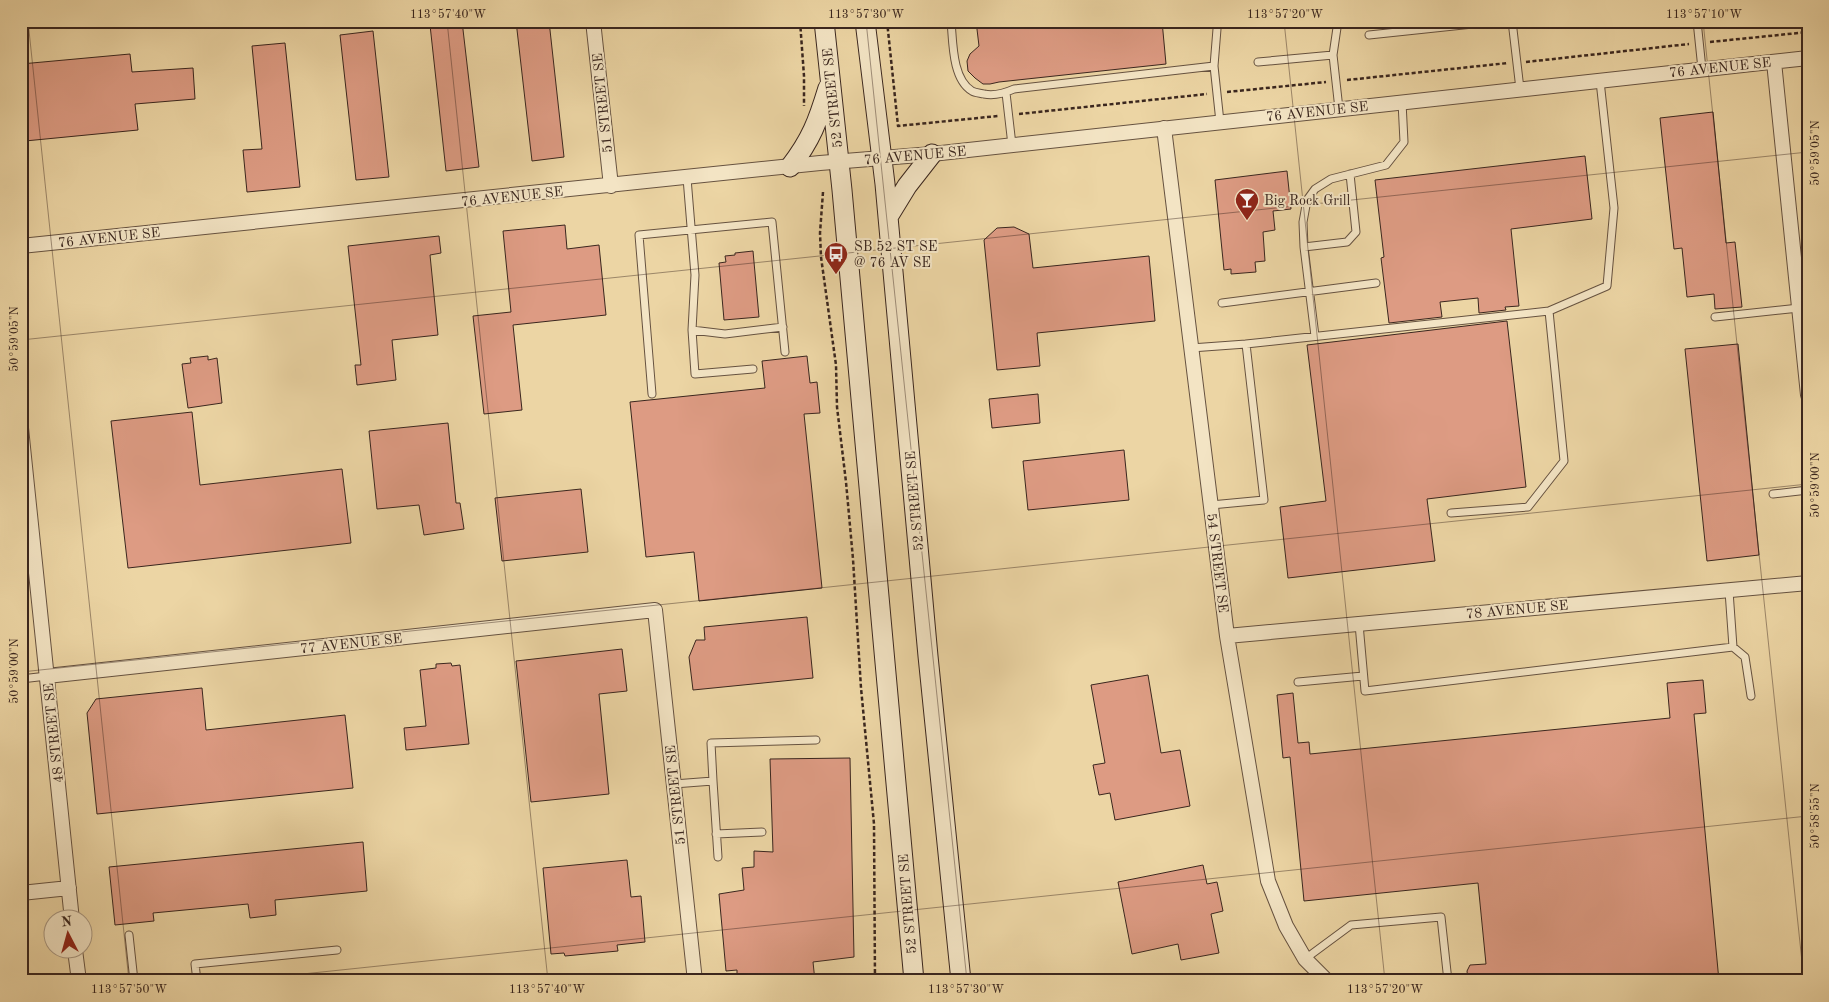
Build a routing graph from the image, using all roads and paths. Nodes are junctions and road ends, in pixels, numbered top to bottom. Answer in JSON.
{"nodes":[{"id":1,"x":593,"y":21,"type":"edge"},
{"id":2,"x":800,"y":21,"type":"edge"},
{"id":3,"x":824,"y":21,"type":"edge"},
{"id":4,"x":865,"y":21,"type":"edge"},
{"id":5,"x":887,"y":21,"type":"edge"},
{"id":6,"x":951,"y":21,"type":"edge"},
{"id":7,"x":1217,"y":21,"type":"edge"},
{"id":8,"x":1338,"y":21,"type":"edge"},
{"id":9,"x":1500,"y":21,"type":"edge"},
{"id":10,"x":1512,"y":21,"type":"edge"},
{"id":11,"x":1697,"y":21,"type":"edge"},
{"id":12,"x":1808,"y":32,"type":"edge"},
{"id":13,"x":1369,"y":35,"type":"dead end"},
{"id":14,"x":1699,"y":43,"type":"junction"},
{"id":15,"x":1333,"y":55,"type":"junction"},
{"id":16,"x":1808,"y":58,"type":"edge"},
{"id":17,"x":1258,"y":62,"type":"dead end"},
{"id":18,"x":1517,"y":62,"type":"junction"},
{"id":19,"x":1774,"y":62,"type":"junction"},
{"id":20,"x":1214,"y":66,"type":"junction"},
{"id":21,"x":1702,"y":69,"type":"junction"},
{"id":22,"x":830,"y":80,"type":"junction"},
{"id":23,"x":1600,"y":80,"type":"junction"},
{"id":24,"x":1336,"y":81,"type":"junction"},
{"id":25,"x":1520,"y":90,"type":"junction"},
{"id":26,"x":1006,"y":93,"type":"junction"},
{"id":27,"x":1217,"y":93,"type":"junction"},
{"id":28,"x":1402,"y":102,"type":"junction"},
{"id":29,"x":1339,"y":109,"type":"junction"},
{"id":30,"x":803,"y":113,"type":"dead end"},
{"id":31,"x":1008,"y":115,"type":"junction"},
{"id":32,"x":1220,"y":122,"type":"junction"},
{"id":33,"x":1164,"y":128,"type":"junction"},
{"id":34,"x":1012,"y":145,"type":"junction"},
{"id":35,"x":932,"y":154,"type":"junction"},
{"id":36,"x":882,"y":158,"type":"junction"},
{"id":37,"x":839,"y":162,"type":"junction"},
{"id":38,"x":790,"y":167,"type":"junction"},
{"id":39,"x":1350,"y":174,"type":"junction"},
{"id":40,"x":686,"y":178,"type":"junction"},
{"id":41,"x":611,"y":186,"type":"junction"},
{"id":42,"x":823,"y":192,"type":"dead end"},
{"id":43,"x":888,"y":217,"type":"junction"},
{"id":44,"x":691,"y":230,"type":"junction"},
{"id":45,"x":21,"y":246,"type":"edge"},
{"id":46,"x":1304,"y":247,"type":"junction"},
{"id":47,"x":1376,"y":283,"type":"dead end"},
{"id":48,"x":1310,"y":292,"type":"junction"},
{"id":49,"x":1222,"y":303,"type":"dead end"},
{"id":50,"x":1799,"y":308,"type":"junction"},
{"id":51,"x":1549,"y":311,"type":"junction"},
{"id":52,"x":1715,"y":317,"type":"dead end"},
{"id":53,"x":783,"y":327,"type":"junction"},
{"id":54,"x":692,"y":330,"type":"junction"},
{"id":55,"x":1315,"y":336,"type":"junction"},
{"id":56,"x":1246,"y":344,"type":"junction"},
{"id":57,"x":1191,"y":348,"type":"junction"},
{"id":58,"x":785,"y":352,"type":"dead end"},
{"id":59,"x":753,"y":369,"type":"dead end"},
{"id":60,"x":652,"y":394,"type":"dead end"},
{"id":61,"x":1808,"y":395,"type":"edge"},
{"id":62,"x":21,"y":428,"type":"edge"},
{"id":63,"x":1808,"y":490,"type":"edge"},
{"id":64,"x":1773,"y":494,"type":"dead end"},
{"id":65,"x":1211,"y":505,"type":"junction"},
{"id":66,"x":1451,"y":513,"type":"dead end"},
{"id":67,"x":1808,"y":583,"type":"edge"},
{"id":68,"x":1729,"y":591,"type":"junction"},
{"id":69,"x":655,"y":610,"type":"joint"},
{"id":70,"x":1359,"y":623,"type":"junction"},
{"id":71,"x":1227,"y":636,"type":"junction"},
{"id":72,"x":1733,"y":647,"type":"junction"},
{"id":73,"x":47,"y":676,"type":"junction"},
{"id":74,"x":1363,"y":676,"type":"junction"},
{"id":75,"x":21,"y":679,"type":"edge"},
{"id":76,"x":1298,"y":682,"type":"dead end"},
{"id":77,"x":1751,"y":696,"type":"dead end"},
{"id":78,"x":816,"y":740,"type":"dead end"},
{"id":79,"x":713,"y":781,"type":"junction"},
{"id":80,"x":674,"y":784,"type":"junction"},
{"id":81,"x":762,"y":832,"type":"dead end"},
{"id":82,"x":716,"y":834,"type":"junction"},
{"id":83,"x":718,"y":857,"type":"dead end"},
{"id":84,"x":69,"y":888,"type":"junction"},
{"id":85,"x":21,"y":893,"type":"edge"},
{"id":86,"x":71,"y":910,"type":"edge"},
{"id":87,"x":129,"y":934,"type":"dead end"},
{"id":88,"x":337,"y":950,"type":"dead end"},
{"id":89,"x":1305,"y":959,"type":"junction"},
{"id":90,"x":76,"y":960,"type":"edge"},
{"id":91,"x":79,"y":981,"type":"edge"},
{"id":92,"x":134,"y":981,"type":"edge"},
{"id":93,"x":197,"y":981,"type":"edge"},
{"id":94,"x":695,"y":981,"type":"edge"},
{"id":95,"x":875,"y":981,"type":"edge"},
{"id":96,"x":914,"y":981,"type":"edge"},
{"id":97,"x":961,"y":981,"type":"edge"},
{"id":98,"x":1327,"y":981,"type":"edge"},
{"id":99,"x":1448,"y":981,"type":"edge"}],
"edges":[{"from":1,"to":41,"type":"street","name":"51 STREET SE"},
{"from":2,"to":30,"type":"path"},
{"from":3,"to":22,"type":"main road","name":"52 STREET SE"},
{"from":4,"to":36,"type":"main road","name":"52 STREET SE"},
{"from":5,"to":31,"type":"path"},
{"from":6,"to":26,"type":"lane"},
{"from":7,"to":20,"type":"lane"},
{"from":8,"to":15,"type":"lane"},
{"from":9,"to":13,"type":"lane"},
{"from":10,"to":18,"type":"lane"},
{"from":11,"to":14,"type":"lane"},
{"from":12,"to":14,"type":"path"},
{"from":14,"to":18,"type":"path"},
{"from":14,"to":21,"type":"lane"},
{"from":15,"to":17,"type":"lane"},
{"from":15,"to":24,"type":"lane"},
{"from":16,"to":19,"type":"street","name":"76 AVENUE SE"},
{"from":18,"to":24,"type":"path"},
{"from":18,"to":25,"type":"lane"},
{"from":19,"to":21,"type":"street","name":"76 AVENUE SE"},
{"from":19,"to":50,"type":"street"},
{"from":20,"to":26,"type":"lane"},
{"from":20,"to":27,"type":"lane"},
{"from":21,"to":23,"type":"street","name":"76 AVENUE SE"},
{"from":22,"to":37,"type":"main road","name":"52 STREET SE"},
{"from":22,"to":38,"type":"main road"},
{"from":23,"to":25,"type":"street","name":"76 AVENUE SE"},
{"from":23,"to":51,"type":"lane"},
{"from":24,"to":27,"type":"path"},
{"from":24,"to":29,"type":"lane"},
{"from":25,"to":28,"type":"street","name":"76 AVENUE SE"},
{"from":26,"to":31,"type":"lane"},
{"from":27,"to":31,"type":"path"},
{"from":27,"to":32,"type":"lane"},
{"from":28,"to":29,"type":"street","name":"76 AVENUE SE"},
{"from":28,"to":39,"type":"lane"},
{"from":29,"to":32,"type":"street","name":"76 AVENUE SE"},
{"from":31,"to":34,"type":"lane"},
{"from":32,"to":33,"type":"street","name":"76 AVENUE SE"},
{"from":33,"to":34,"type":"street","name":"76 AVENUE SE"},
{"from":33,"to":57,"type":"street","name":"54 STREET SE"},
{"from":34,"to":35,"type":"street","name":"76 AVENUE SE"},
{"from":35,"to":36,"type":"street","name":"76 AVENUE SE"},
{"from":35,"to":43,"type":"main road"},
{"from":36,"to":37,"type":"street","name":"76 AVENUE SE"},
{"from":36,"to":43,"type":"main road","name":"52 STREET SE"},
{"from":37,"to":38,"type":"street","name":"76 AVENUE SE"},
{"from":37,"to":96,"type":"main road","name":"52 STREET SE"},
{"from":38,"to":40,"type":"street","name":"76 AVENUE SE"},
{"from":39,"to":46,"type":"lane"},
{"from":39,"to":46,"type":"lane"},
{"from":40,"to":41,"type":"street","name":"76 AVENUE SE"},
{"from":40,"to":44,"type":"lane"},
{"from":41,"to":45,"type":"street","name":"76 AVENUE SE"},
{"from":42,"to":95,"type":"path"},
{"from":43,"to":97,"type":"main road","name":"52 STREET SE"},
{"from":44,"to":53,"type":"lane"},
{"from":44,"to":54,"type":"lane"},
{"from":44,"to":60,"type":"lane"},
{"from":46,"to":48,"type":"lane"},
{"from":47,"to":48,"type":"lane"},
{"from":48,"to":49,"type":"lane"},
{"from":48,"to":55,"type":"lane"},
{"from":50,"to":52,"type":"lane"},
{"from":50,"to":61,"type":"street"},
{"from":51,"to":55,"type":"lane"},
{"from":51,"to":66,"type":"lane"},
{"from":53,"to":54,"type":"lane"},
{"from":53,"to":58,"type":"lane"},
{"from":54,"to":59,"type":"lane"},
{"from":55,"to":56,"type":"lane"},
{"from":56,"to":57,"type":"lane"},
{"from":56,"to":65,"type":"lane"},
{"from":57,"to":65,"type":"street","name":"54 STREET SE"},
{"from":62,"to":73,"type":"street","name":"48 STREET SE"},
{"from":63,"to":64,"type":"lane"},
{"from":65,"to":71,"type":"street","name":"54 STREET SE"},
{"from":67,"to":68,"type":"street","name":"78 AVENUE SE"},
{"from":68,"to":70,"type":"street","name":"78 AVENUE SE"},
{"from":68,"to":72,"type":"lane"},
{"from":69,"to":73,"type":"street","name":"77 AVENUE SE"},
{"from":69,"to":80,"type":"street","name":"51 STREET SE"},
{"from":70,"to":71,"type":"street","name":"78 AVENUE SE"},
{"from":70,"to":74,"type":"lane"},
{"from":71,"to":89,"type":"street","name":"54 STREET SE"},
{"from":72,"to":74,"type":"lane"},
{"from":72,"to":77,"type":"lane"},
{"from":73,"to":75,"type":"lane"},
{"from":73,"to":84,"type":"street","name":"48 STREET SE"},
{"from":74,"to":76,"type":"lane"},
{"from":78,"to":79,"type":"lane"},
{"from":79,"to":80,"type":"lane"},
{"from":79,"to":82,"type":"lane"},
{"from":80,"to":94,"type":"street","name":"51 STREET SE"},
{"from":81,"to":82,"type":"lane"},
{"from":82,"to":83,"type":"lane"},
{"from":84,"to":85,"type":"street"},
{"from":84,"to":86,"type":"street","name":"48 STREET SE"},
{"from":87,"to":92,"type":"lane"},
{"from":88,"to":93,"type":"lane"},
{"from":89,"to":98,"type":"street","name":"54 STREET SE"},
{"from":89,"to":99,"type":"lane"},
{"from":90,"to":91,"type":"street"}]}
